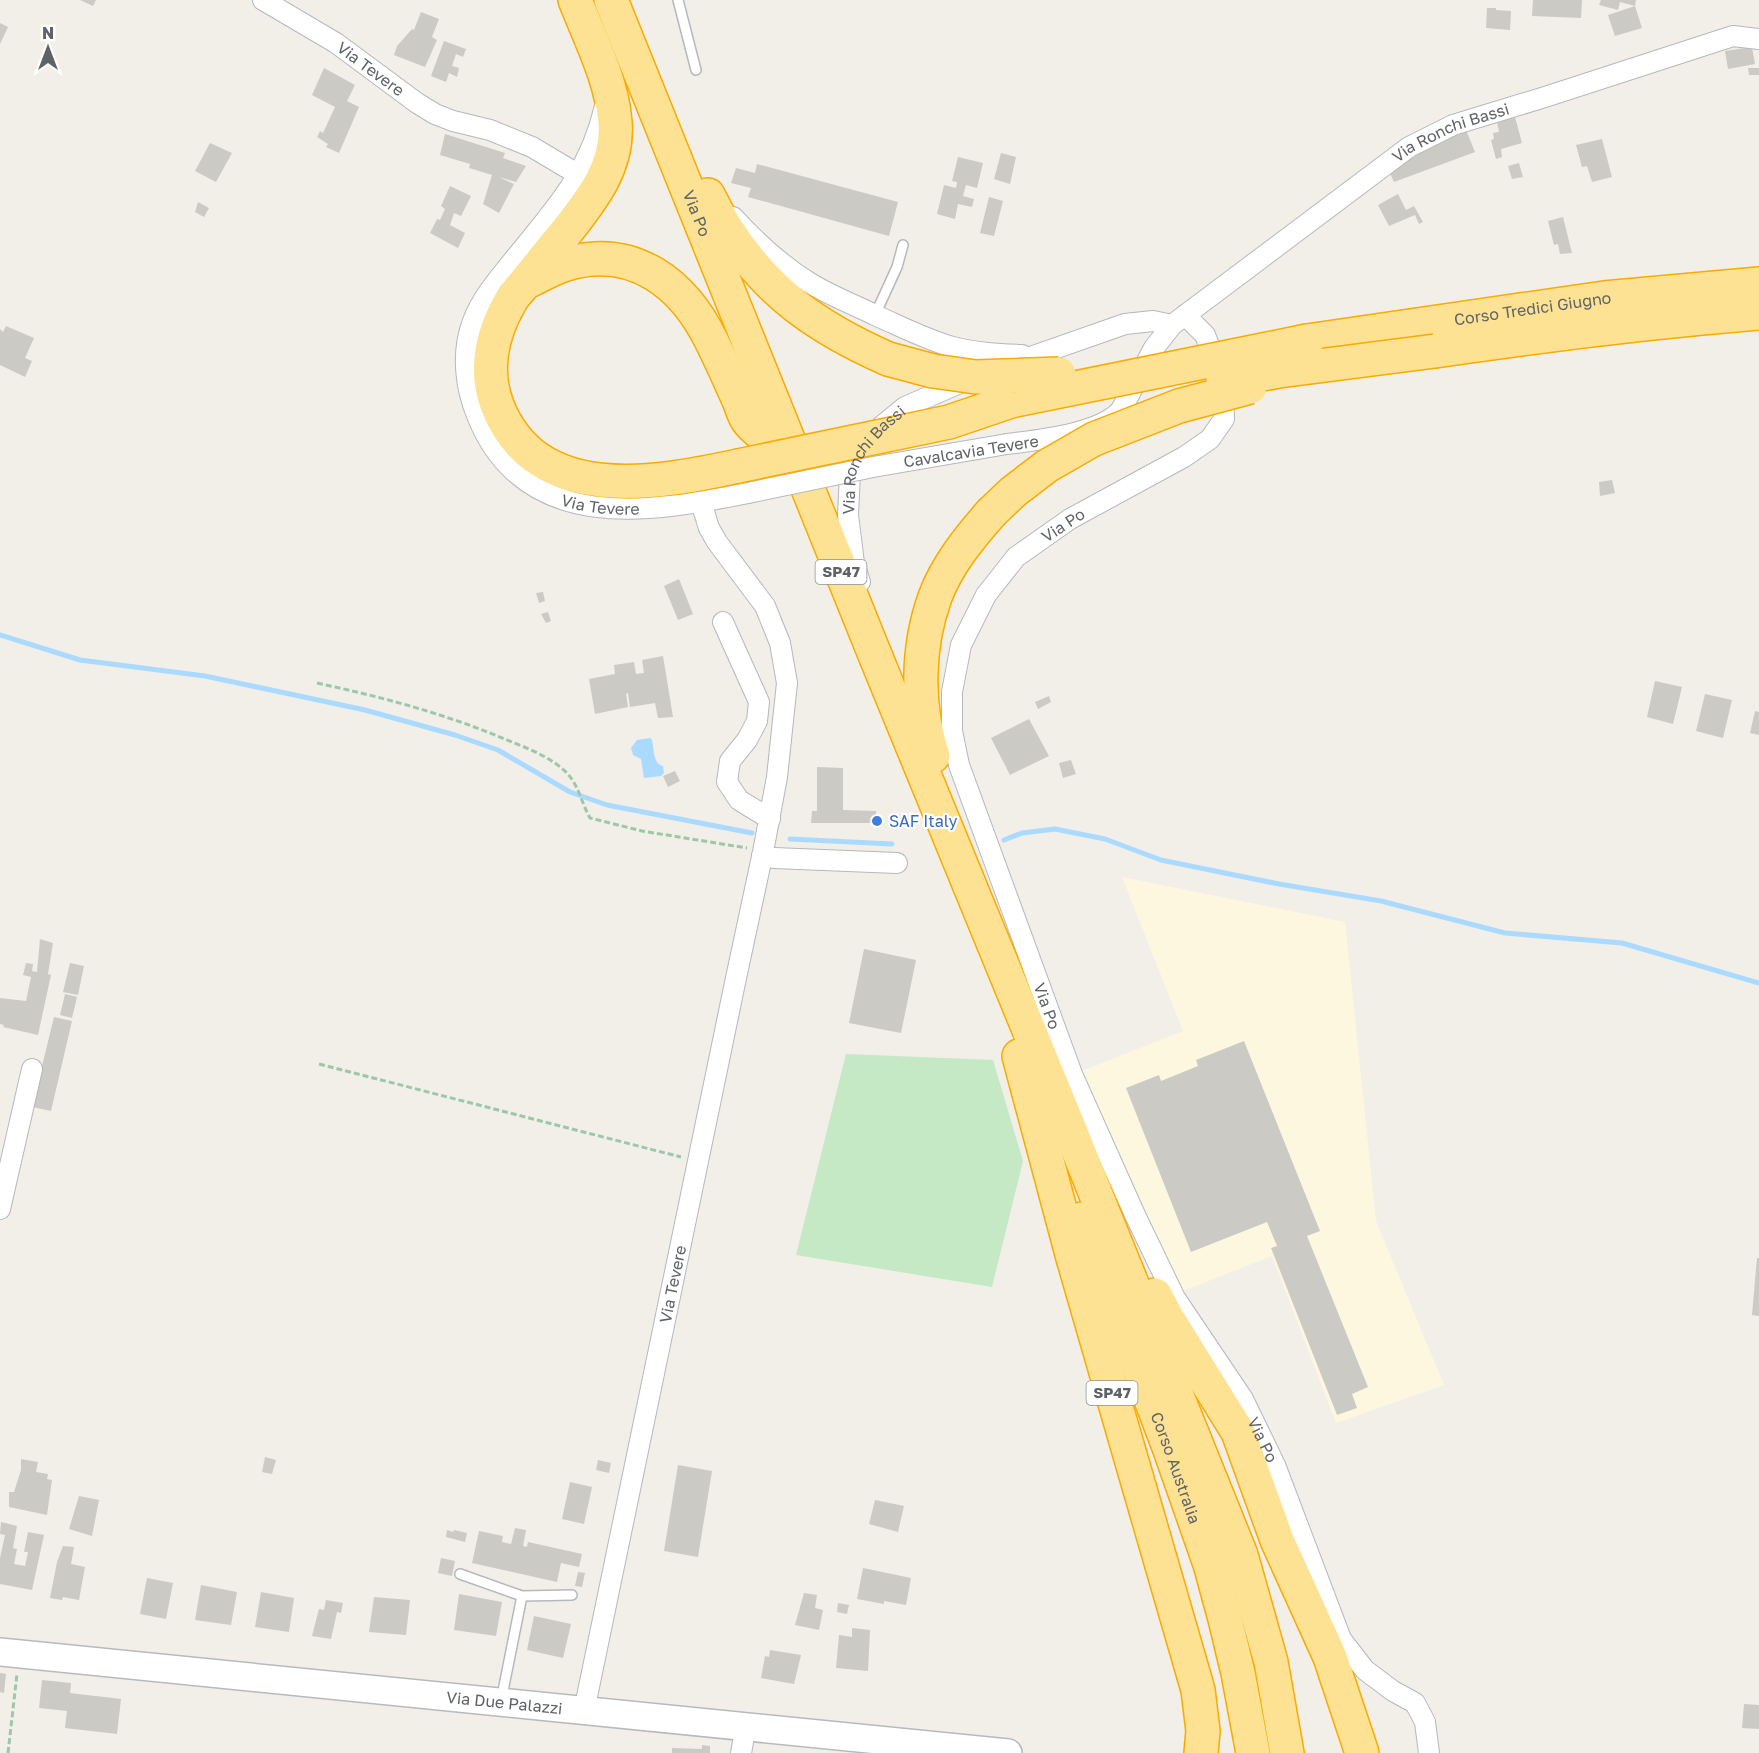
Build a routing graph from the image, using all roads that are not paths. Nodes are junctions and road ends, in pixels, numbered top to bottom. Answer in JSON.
{"nodes":[{"id":1,"x":263,"y":0,"type":"edge"},
{"id":2,"x":575,"y":0,"type":"edge"},
{"id":3,"x":589,"y":0,"type":"edge"},
{"id":4,"x":678,"y":0,"type":"edge"},
{"id":5,"x":615,"y":8,"type":"edge"},
{"id":6,"x":1759,"y":39,"type":"edge"},
{"id":7,"x":696,"y":70,"type":"dead end"},
{"id":8,"x":608,"y":88,"type":"junction"},
{"id":9,"x":579,"y":176,"type":"junction"},
{"id":10,"x":706,"y":190,"type":"junction"},
{"id":11,"x":903,"y":245,"type":"dead end"},
{"id":12,"x":525,"y":284,"type":"junction"},
{"id":13,"x":1759,"y":284,"type":"edge"},
{"id":14,"x":1759,"y":313,"type":"edge"},
{"id":15,"x":875,"y":315,"type":"junction"},
{"id":16,"x":1178,"y":320,"type":"junction"},
{"id":17,"x":1307,"y":341,"type":"junction"},
{"id":18,"x":1435,"y":351,"type":"junction"},
{"id":19,"x":1037,"y":355,"type":"junction"},
{"id":20,"x":951,"y":422,"type":"junction"},
{"id":21,"x":743,"y":479,"type":"junction"},
{"id":22,"x":791,"y":495,"type":"dead end"},
{"id":23,"x":701,"y":502,"type":"junction"},
{"id":24,"x":723,"y":622,"type":"dead end"},
{"id":25,"x":875,"y":655,"type":"junction"},
{"id":26,"x":770,"y":819,"type":"junction"},
{"id":27,"x":763,"y":854,"type":"junction"},
{"id":28,"x":897,"y":864,"type":"dead end"},
{"id":29,"x":997,"y":952,"type":"junction"},
{"id":30,"x":1019,"y":1056,"type":"junction"},
{"id":31,"x":32,"y":1068,"type":"dead end"},
{"id":32,"x":1068,"y":1125,"type":"junction"},
{"id":33,"x":0,"y":1209,"type":"edge"},
{"id":34,"x":1277,"y":1540,"type":"junction"},
{"id":35,"x":460,"y":1574,"type":"dead end"},
{"id":36,"x":572,"y":1595,"type":"dead end"},
{"id":37,"x":522,"y":1596,"type":"junction"},
{"id":38,"x":10,"y":1653,"type":"edge"},
{"id":39,"x":501,"y":1703,"type":"junction"},
{"id":40,"x":584,"y":1712,"type":"junction"},
{"id":41,"x":1253,"y":1751,"type":"edge"},
{"id":42,"x":1008,"y":1753,"type":"edge"},
{"id":43,"x":1201,"y":1753,"type":"edge"},
{"id":44,"x":1287,"y":1753,"type":"edge"},
{"id":45,"x":1341,"y":1753,"type":"edge"},
{"id":46,"x":1362,"y":1753,"type":"edge"},
{"id":47,"x":1429,"y":1753,"type":"edge"}],
"edges":[{"from":1,"to":9,"type":"street","name":"Via Tevere"},
{"from":2,"to":8,"type":"highway"},
{"from":3,"to":12,"type":"highway","name":"Via Po"},
{"from":4,"to":7,"type":"lane"},
{"from":5,"to":10,"type":"highway"},
{"from":5,"to":25,"type":"highway","name":"Via Po","number":"SP47"},
{"from":6,"to":16,"type":"street","name":"Via Ronchi Bassi"},
{"from":8,"to":9,"type":"street","name":"Via Tevere"},
{"from":8,"to":12,"type":"highway"},
{"from":9,"to":23,"type":"street","name":"Via Tevere"},
{"from":10,"to":15,"type":"street","name":"Via Ronchi Bassi"},
{"from":10,"to":17,"type":"highway","bridge":true},
{"from":11,"to":15,"type":"lane"},
{"from":12,"to":21,"type":"highway"},
{"from":13,"to":17,"type":"highway","name":"Corso Tredici Giugno"},
{"from":14,"to":18,"type":"highway","name":"Corso Tredici Giugno"},
{"from":15,"to":19,"type":"street","name":"Via Ronchi Bassi"},
{"from":16,"to":19,"type":"street","name":"Via Ronchi Bassi"},
{"from":16,"to":21,"type":"street","name":"Cavalcavia Tevere","bridge":true},
{"from":16,"to":47,"type":"street","name":"Via Po"},
{"from":17,"to":20,"type":"highway","bridge":true},
{"from":18,"to":20,"type":"highway","bridge":true},
{"from":18,"to":29,"type":"highway","bridge":true},
{"from":19,"to":25,"type":"street","name":"Via Ronchi Bassi"},
{"from":20,"to":21,"type":"highway","bridge":true},
{"from":21,"to":23,"type":"street","name":"Cavalcavia Tevere"},
{"from":22,"to":30,"type":"highway","number":"SP47"},
{"from":23,"to":26,"type":"street","name":"Via Tevere"},
{"from":24,"to":26,"type":"street"},
{"from":25,"to":29,"type":"highway","name":"Via Po","number":"SP47"},
{"from":26,"to":27,"type":"street","name":"Via Tevere"},
{"from":27,"to":28,"type":"street"},
{"from":27,"to":40,"type":"street","name":"Via Tevere"},
{"from":29,"to":32,"type":"highway","name":"Via Po","number":"SP47"},
{"from":30,"to":41,"type":"highway","name":"Corso Australia","number":"SP47"},
{"from":30,"to":43,"type":"highway","number":"SP47"},
{"from":31,"to":33,"type":"street"},
{"from":32,"to":34,"type":"highway","number":"SP47"},
{"from":32,"to":44,"type":"highway","name":"Corso Australia","number":"SP47"},
{"from":34,"to":45,"type":"highway","number":"SP47"},
{"from":34,"to":46,"type":"highway","number":"SP47"},
{"from":35,"to":37,"type":"lane"},
{"from":36,"to":37,"type":"lane"},
{"from":37,"to":39,"type":"lane"},
{"from":38,"to":39,"type":"street","name":"Via Due Palazzi"},
{"from":39,"to":40,"type":"street","name":"Via Due Palazzi"},
{"from":40,"to":42,"type":"street","name":"Via Due Palazzi"}]}
